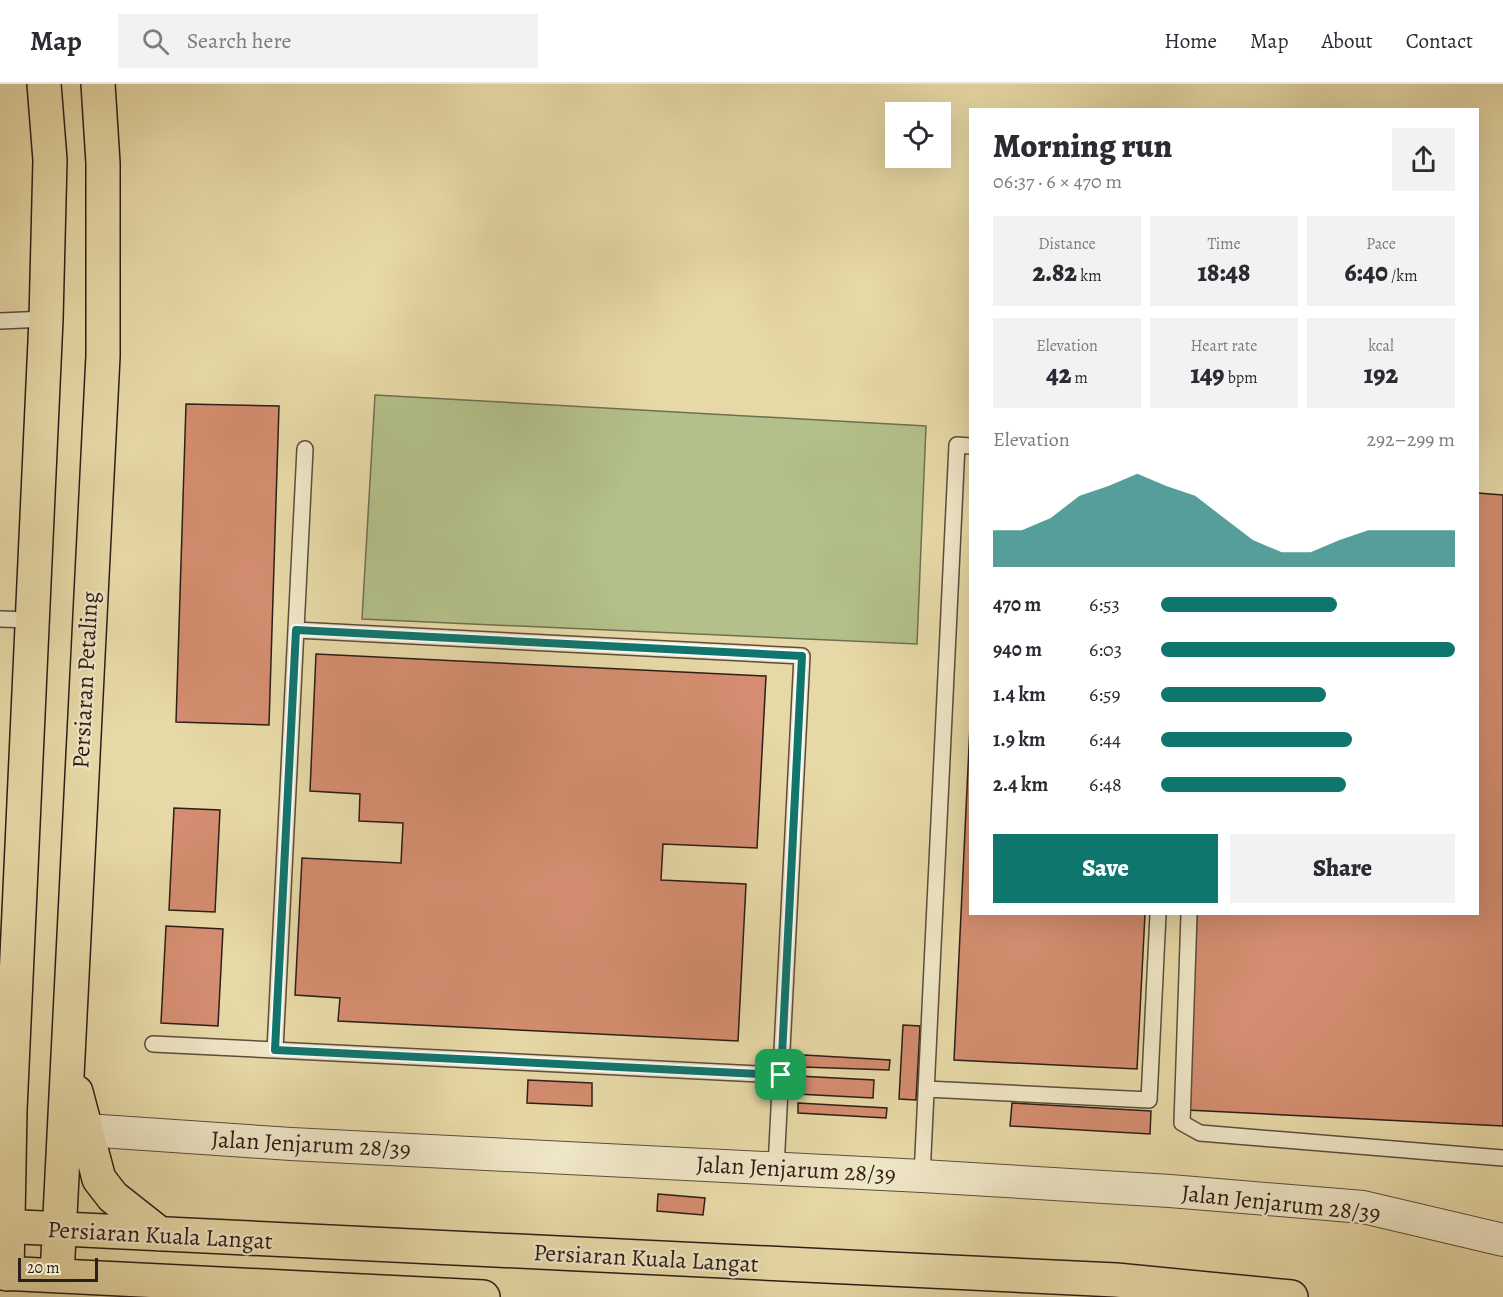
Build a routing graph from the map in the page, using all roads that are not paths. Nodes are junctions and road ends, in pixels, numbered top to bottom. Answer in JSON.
{"nodes":[{"id":1,"x":44,"y":84,"type":"edge"},
{"id":2,"x":98,"y":84,"type":"edge"},
{"id":3,"x":46,"y":319,"type":"junction"},
{"id":4,"x":0,"y":321,"type":"edge"},
{"id":5,"x":969,"y":446,"type":"edge"},
{"id":6,"x":305,"y":449,"type":"dead end"},
{"id":7,"x":16,"y":619,"type":"edge"},
{"id":8,"x":296,"y":630,"type":"junction"},
{"id":9,"x":1158,"y":915,"type":"edge"},
{"id":10,"x":1189,"y":915,"type":"edge"},
{"id":11,"x":153,"y":1044,"type":"dead end"},
{"id":12,"x":275,"y":1050,"type":"junction"},
{"id":13,"x":67,"y":1059,"type":"junction"},
{"id":14,"x":781,"y":1075,"type":"junction"},
{"id":15,"x":926,"y":1089,"type":"junction"},
{"id":16,"x":5,"y":1118,"type":"edge"},
{"id":17,"x":86,"y":1130,"type":"junction"},
{"id":18,"x":1503,"y":1158,"type":"edge"},
{"id":19,"x":776,"y":1168,"type":"junction"},
{"id":20,"x":922,"y":1176,"type":"junction"},
{"id":21,"x":5,"y":1227,"type":"edge"},
{"id":22,"x":59,"y":1230,"type":"junction"},
{"id":23,"x":160,"y":1234,"type":"junction"},
{"id":24,"x":1503,"y":1240,"type":"edge"},
{"id":25,"x":3,"y":1274,"type":"edge"},
{"id":26,"x":57,"y":1276,"type":"junction"},
{"id":27,"x":876,"y":1283,"type":"edge"},
{"id":28,"x":386,"y":1295,"type":"edge"},
{"id":29,"x":483,"y":1297,"type":"edge"},
{"id":30,"x":1291,"y":1297,"type":"edge"}],
"edges":[{"from":1,"to":3,"type":"main road"},
{"from":2,"to":13,"type":"main road","name":"Persiaran Petaling"},
{"from":3,"to":4,"type":"lane"},
{"from":3,"to":7,"type":"main road"},
{"from":5,"to":15,"type":"lane"},
{"from":6,"to":8,"type":"lane"},
{"from":7,"to":16,"type":"main road"},
{"from":8,"to":12,"type":"lane"},
{"from":8,"to":14,"type":"lane"},
{"from":9,"to":15,"type":"lane"},
{"from":10,"to":18,"type":"lane"},
{"from":11,"to":12,"type":"lane"},
{"from":12,"to":14,"type":"lane"},
{"from":13,"to":17,"type":"main road"},
{"from":13,"to":22,"type":"main road","name":"Persiaran Petaling"},
{"from":14,"to":19,"type":"lane"},
{"from":15,"to":20,"type":"lane"},
{"from":16,"to":21,"type":"main road"},
{"from":17,"to":19,"type":"street","name":"Jalan Jenjarum 28/39"},
{"from":17,"to":23,"type":"main road"},
{"from":19,"to":20,"type":"street","name":"Jalan Jenjarum 28/39"},
{"from":20,"to":24,"type":"street","name":"Jalan Jenjarum 28/39"},
{"from":21,"to":22,"type":"main road","name":"Persiaran Kuala Langat"},
{"from":21,"to":25,"type":"main road"},
{"from":22,"to":23,"type":"main road","name":"Persiaran Kuala Langat"},
{"from":22,"to":26,"type":"main road","name":"Persiaran Petaling"},
{"from":23,"to":27,"type":"main road","name":"Persiaran Kuala Langat"},
{"from":25,"to":26,"type":"main road","name":"Persiaran Kuala Langat"},
{"from":26,"to":28,"type":"main road","name":"Persiaran Kuala Langat"},
{"from":27,"to":30,"type":"main road","name":"Persiaran Kuala Langat"},
{"from":28,"to":29,"type":"main road","name":"Persiaran Kuala Langat"}]}
